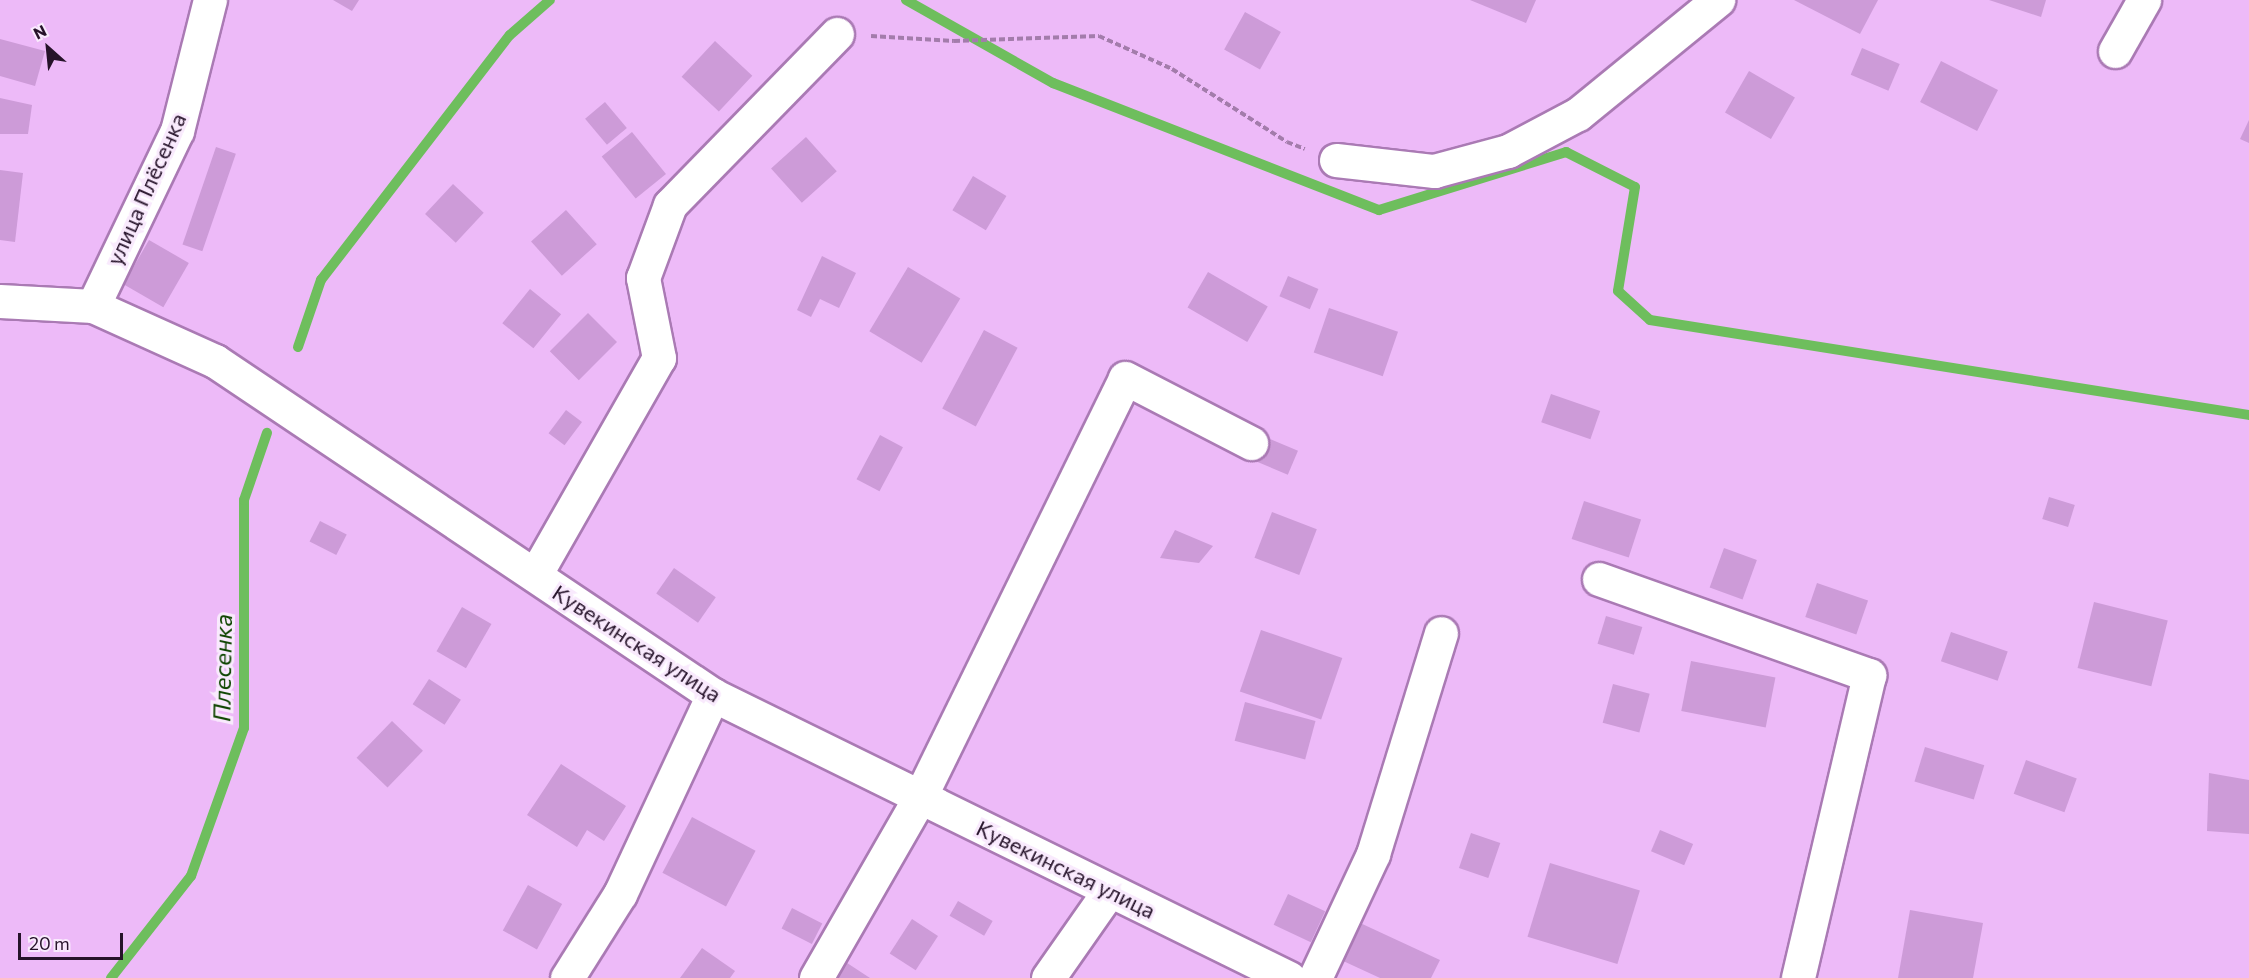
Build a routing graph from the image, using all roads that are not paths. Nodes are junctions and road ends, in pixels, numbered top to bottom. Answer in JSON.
{"nodes":[{"id":1,"x":210,"y":0,"type":"edge"},
{"id":2,"x":1718,"y":0,"type":"edge"},
{"id":3,"x":2144,"y":0,"type":"edge"},
{"id":4,"x":837,"y":34,"type":"road end"},
{"id":5,"x":2115,"y":51,"type":"dead end"},
{"id":6,"x":1336,"y":160,"type":"road end"},
{"id":7,"x":0,"y":301,"type":"edge"},
{"id":8,"x":93,"y":306,"type":"junction"},
{"id":9,"x":1251,"y":443,"type":"dead end"},
{"id":10,"x":535,"y":575,"type":"junction"},
{"id":11,"x":1599,"y":579,"type":"dead end"},
{"id":12,"x":1441,"y":633,"type":"dead end"},
{"id":13,"x":713,"y":695,"type":"junction"},
{"id":14,"x":920,"y":797,"type":"junction"},
{"id":15,"x":1109,"y":891,"type":"junction"},
{"id":16,"x":567,"y":978,"type":"edge"},
{"id":17,"x":816,"y":978,"type":"edge"},
{"id":18,"x":1048,"y":978,"type":"edge"},
{"id":19,"x":1289,"y":978,"type":"edge"},
{"id":20,"x":1315,"y":978,"type":"edge"},
{"id":21,"x":1798,"y":978,"type":"edge"}],
"edges":[{"from":1,"to":8,"type":"street","name":"улица Плёсенка"},
{"from":2,"to":6,"type":"street"},
{"from":3,"to":5,"type":"street"},
{"from":4,"to":10,"type":"street"},
{"from":7,"to":8,"type":"street","name":"Кувекинская улица"},
{"from":8,"to":10,"type":"street","name":"Кувекинская улица"},
{"from":9,"to":14,"type":"street"},
{"from":10,"to":13,"type":"street","name":"Кувекинская улица"},
{"from":11,"to":21,"type":"street"},
{"from":12,"to":20,"type":"street"},
{"from":13,"to":14,"type":"street","name":"Кувекинская улица"},
{"from":13,"to":16,"type":"street"},
{"from":14,"to":15,"type":"street","name":"Кувекинская улица"},
{"from":14,"to":17,"type":"street"},
{"from":15,"to":18,"type":"street"},
{"from":15,"to":19,"type":"street","name":"Кувекинская улица"}]}
